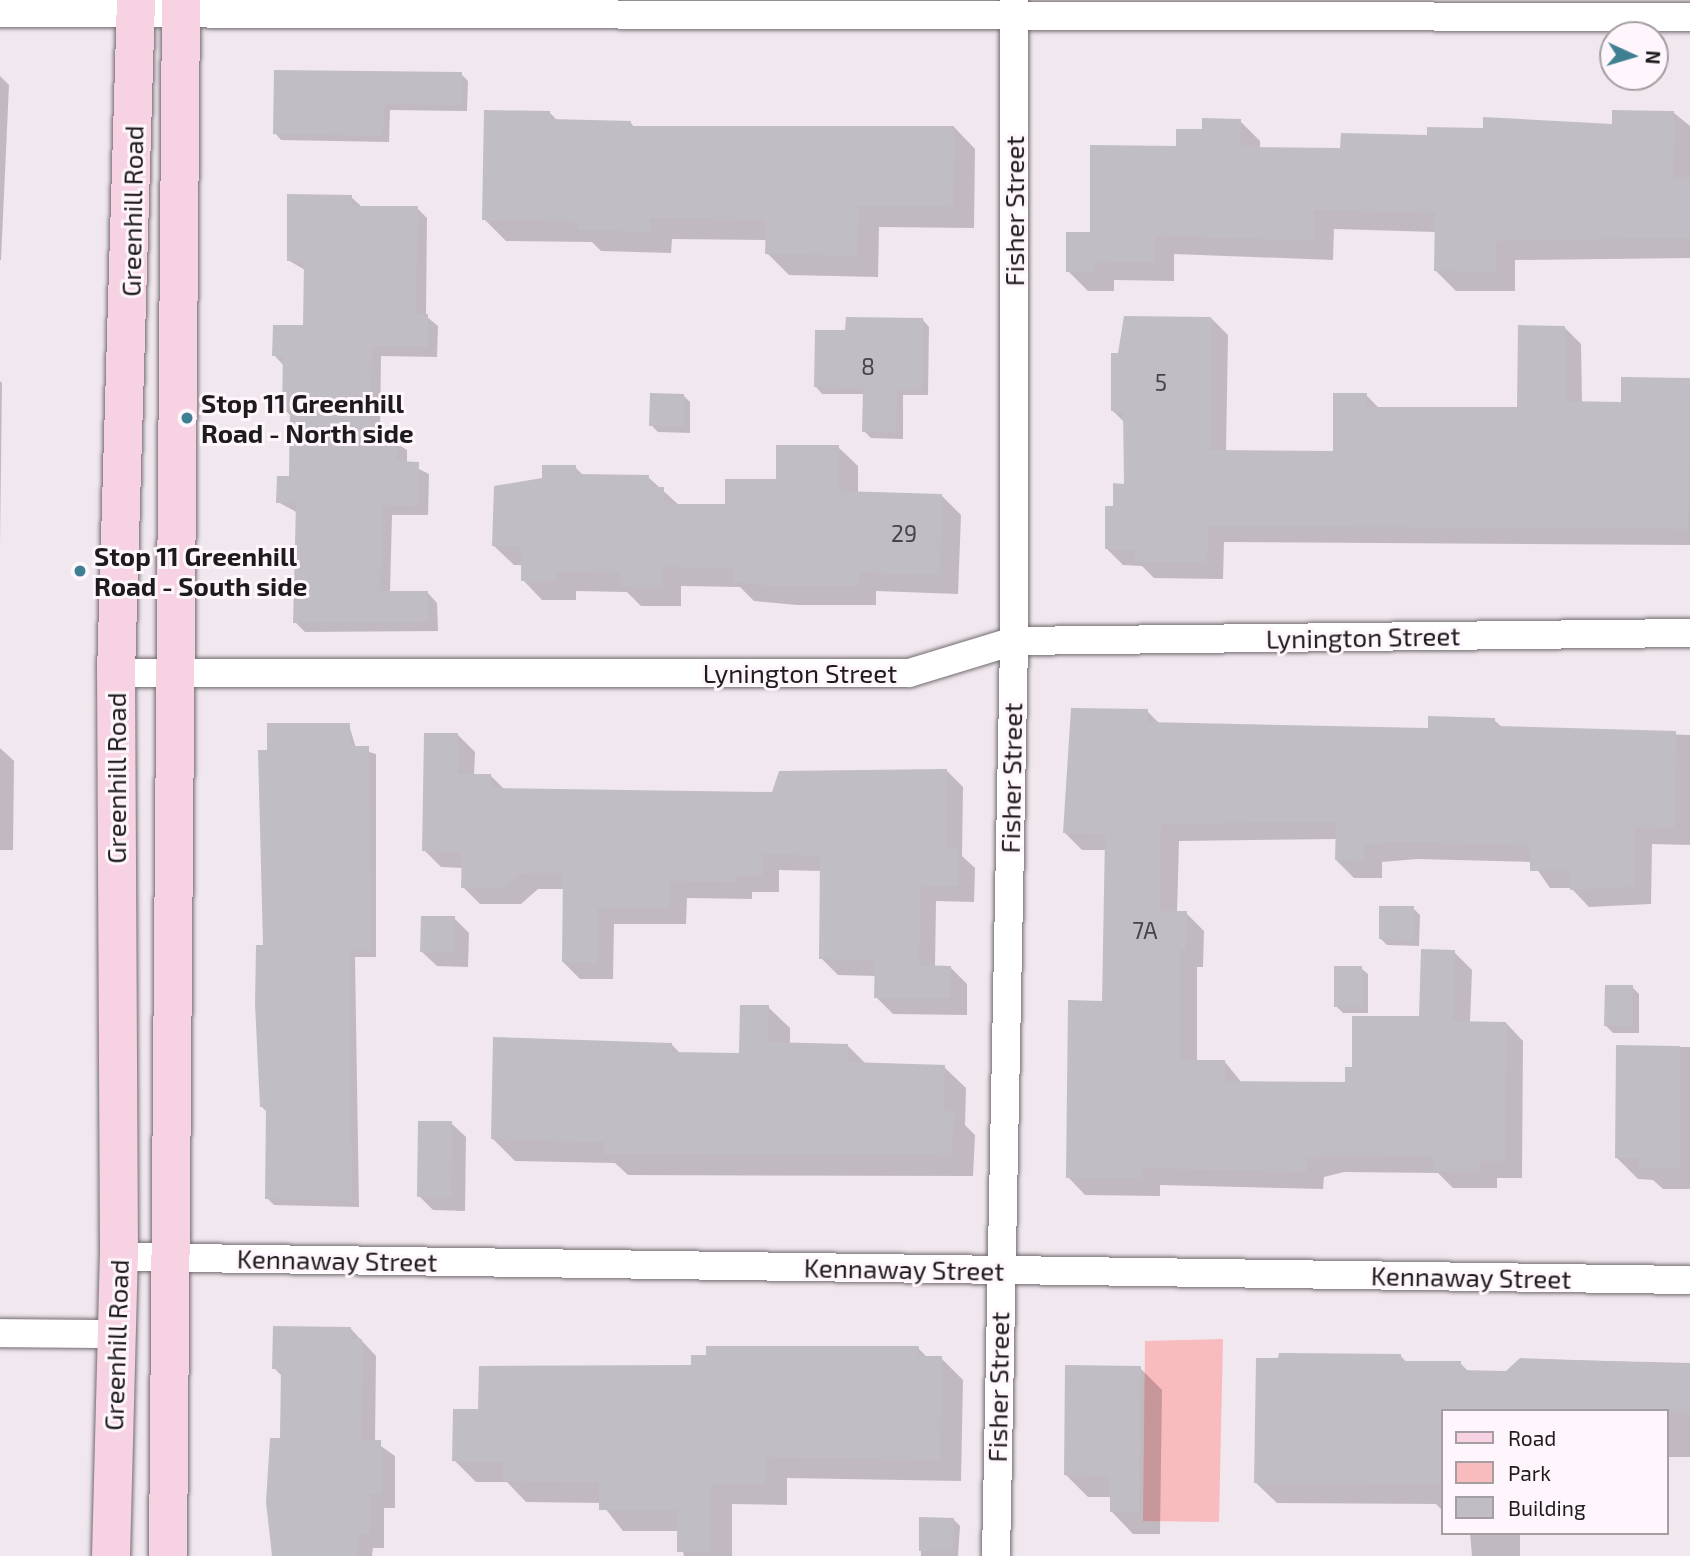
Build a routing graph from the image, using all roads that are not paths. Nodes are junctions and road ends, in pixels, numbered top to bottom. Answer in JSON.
{"nodes":[{"id":1,"x":136,"y":6,"type":"edge"},
{"id":2,"x":181,"y":6,"type":"edge"},
{"id":3,"x":1014,"y":7,"type":"edge"},
{"id":4,"x":0,"y":13,"type":"edge"},
{"id":5,"x":1690,"y":17,"type":"edge"},
{"id":6,"x":1690,"y":633,"type":"edge"},
{"id":7,"x":1014,"y":641,"type":"junction"},
{"id":8,"x":173,"y":672,"type":"junction"},
{"id":9,"x":116,"y":673,"type":"junction"},
{"id":10,"x":119,"y":1257,"type":"junction"},
{"id":11,"x":173,"y":1258,"type":"junction"},
{"id":12,"x":1000,"y":1270,"type":"junction"},
{"id":13,"x":1690,"y":1280,"type":"edge"},
{"id":14,"x":0,"y":1333,"type":"edge"},
{"id":15,"x":115,"y":1334,"type":"junction"},
{"id":16,"x":111,"y":1556,"type":"edge"},
{"id":17,"x":168,"y":1556,"type":"edge"},
{"id":18,"x":996,"y":1556,"type":"edge"}],
"edges":[{"from":1,"to":2,"type":"street"},
{"from":1,"to":4,"type":"street"},
{"from":1,"to":9,"type":"main road","name":"Greenhill Road"},
{"from":2,"to":3,"type":"street"},
{"from":2,"to":8,"type":"main road","name":"Greenhill Road"},
{"from":3,"to":5,"type":"street"},
{"from":3,"to":7,"type":"street","name":"Fisher Street"},
{"from":6,"to":7,"type":"street","name":"Lynington Street"},
{"from":7,"to":8,"type":"street","name":"Lynington Street"},
{"from":7,"to":12,"type":"street","name":"Fisher Street"},
{"from":8,"to":9,"type":"street","name":"Lynington Street"},
{"from":8,"to":11,"type":"main road","name":"Greenhill Road"},
{"from":9,"to":10,"type":"main road","name":"Greenhill Road"},
{"from":10,"to":11,"type":"street","name":"Kennaway Street"},
{"from":10,"to":15,"type":"main road","name":"Greenhill Road"},
{"from":11,"to":12,"type":"street","name":"Kennaway Street"},
{"from":11,"to":17,"type":"main road","name":"Greenhill Road"},
{"from":12,"to":13,"type":"street","name":"Kennaway Street"},
{"from":12,"to":18,"type":"street","name":"Fisher Street"},
{"from":14,"to":15,"type":"street"},
{"from":15,"to":16,"type":"main road","name":"Greenhill Road"}]}
